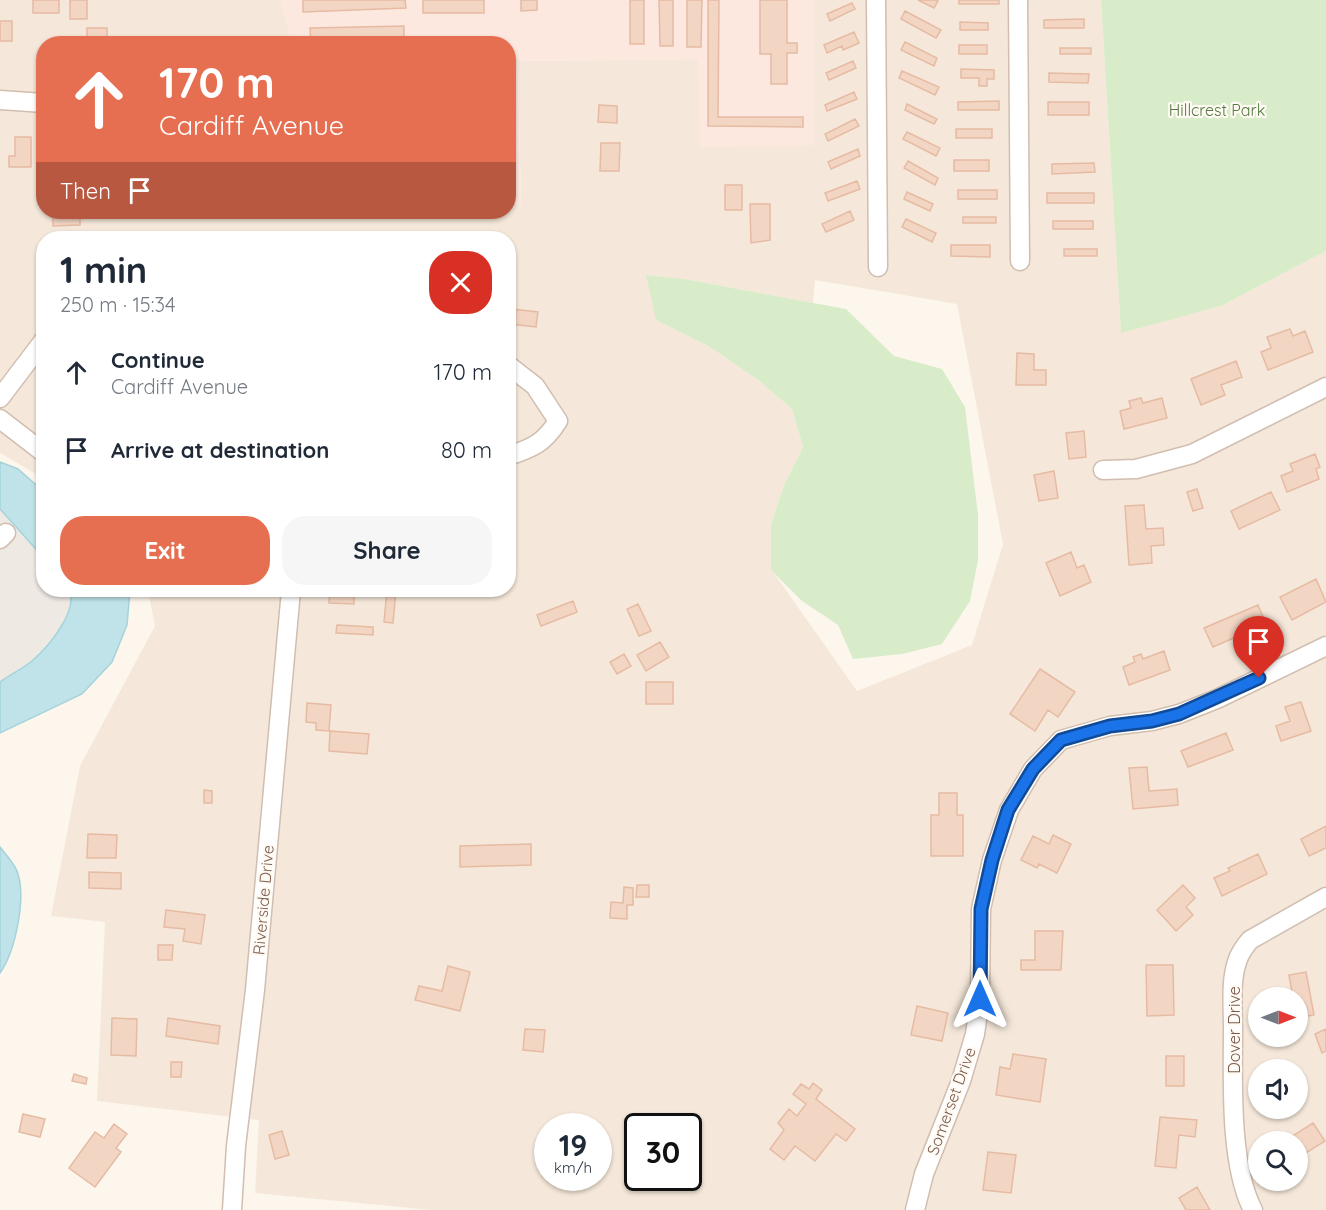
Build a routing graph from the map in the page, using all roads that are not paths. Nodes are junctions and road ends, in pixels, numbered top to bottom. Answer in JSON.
{"nodes":[{"id":1,"x":876,"y":0,"type":"edge"},
{"id":2,"x":1018,"y":0,"type":"edge"},
{"id":3,"x":0,"y":100,"type":"edge"},
{"id":4,"x":36,"y":102,"type":"edge"},
{"id":5,"x":1020,"y":261,"type":"dead end"},
{"id":6,"x":878,"y":267,"type":"dead end"},
{"id":7,"x":36,"y":351,"type":"edge"},
{"id":8,"x":516,"y":371,"type":"edge"},
{"id":9,"x":1326,"y":387,"type":"edge"},
{"id":10,"x":0,"y":398,"type":"edge"},
{"id":11,"x":0,"y":419,"type":"edge"},
{"id":12,"x":36,"y":447,"type":"edge"},
{"id":13,"x":516,"y":454,"type":"edge"},
{"id":14,"x":1103,"y":470,"type":"dead end"},
{"id":15,"x":290,"y":597,"type":"edge"},
{"id":16,"x":1326,"y":646,"type":"edge"},
{"id":17,"x":1326,"y":897,"type":"edge"},
{"id":18,"x":232,"y":1210,"type":"edge"},
{"id":19,"x":915,"y":1210,"type":"edge"},
{"id":20,"x":1253,"y":1210,"type":"edge"}],
"edges":[{"from":1,"to":6,"type":"street"},
{"from":2,"to":5,"type":"street"},
{"from":3,"to":4,"type":"street"},
{"from":7,"to":10,"type":"street"},
{"from":8,"to":13,"type":"street"},
{"from":9,"to":14,"type":"street"},
{"from":11,"to":12,"type":"street"},
{"from":15,"to":18,"type":"street","name":"Riverside Drive"},
{"from":16,"to":19,"type":"street","name":"Somerset Drive"},
{"from":17,"to":20,"type":"street","name":"Dover Drive"}]}
